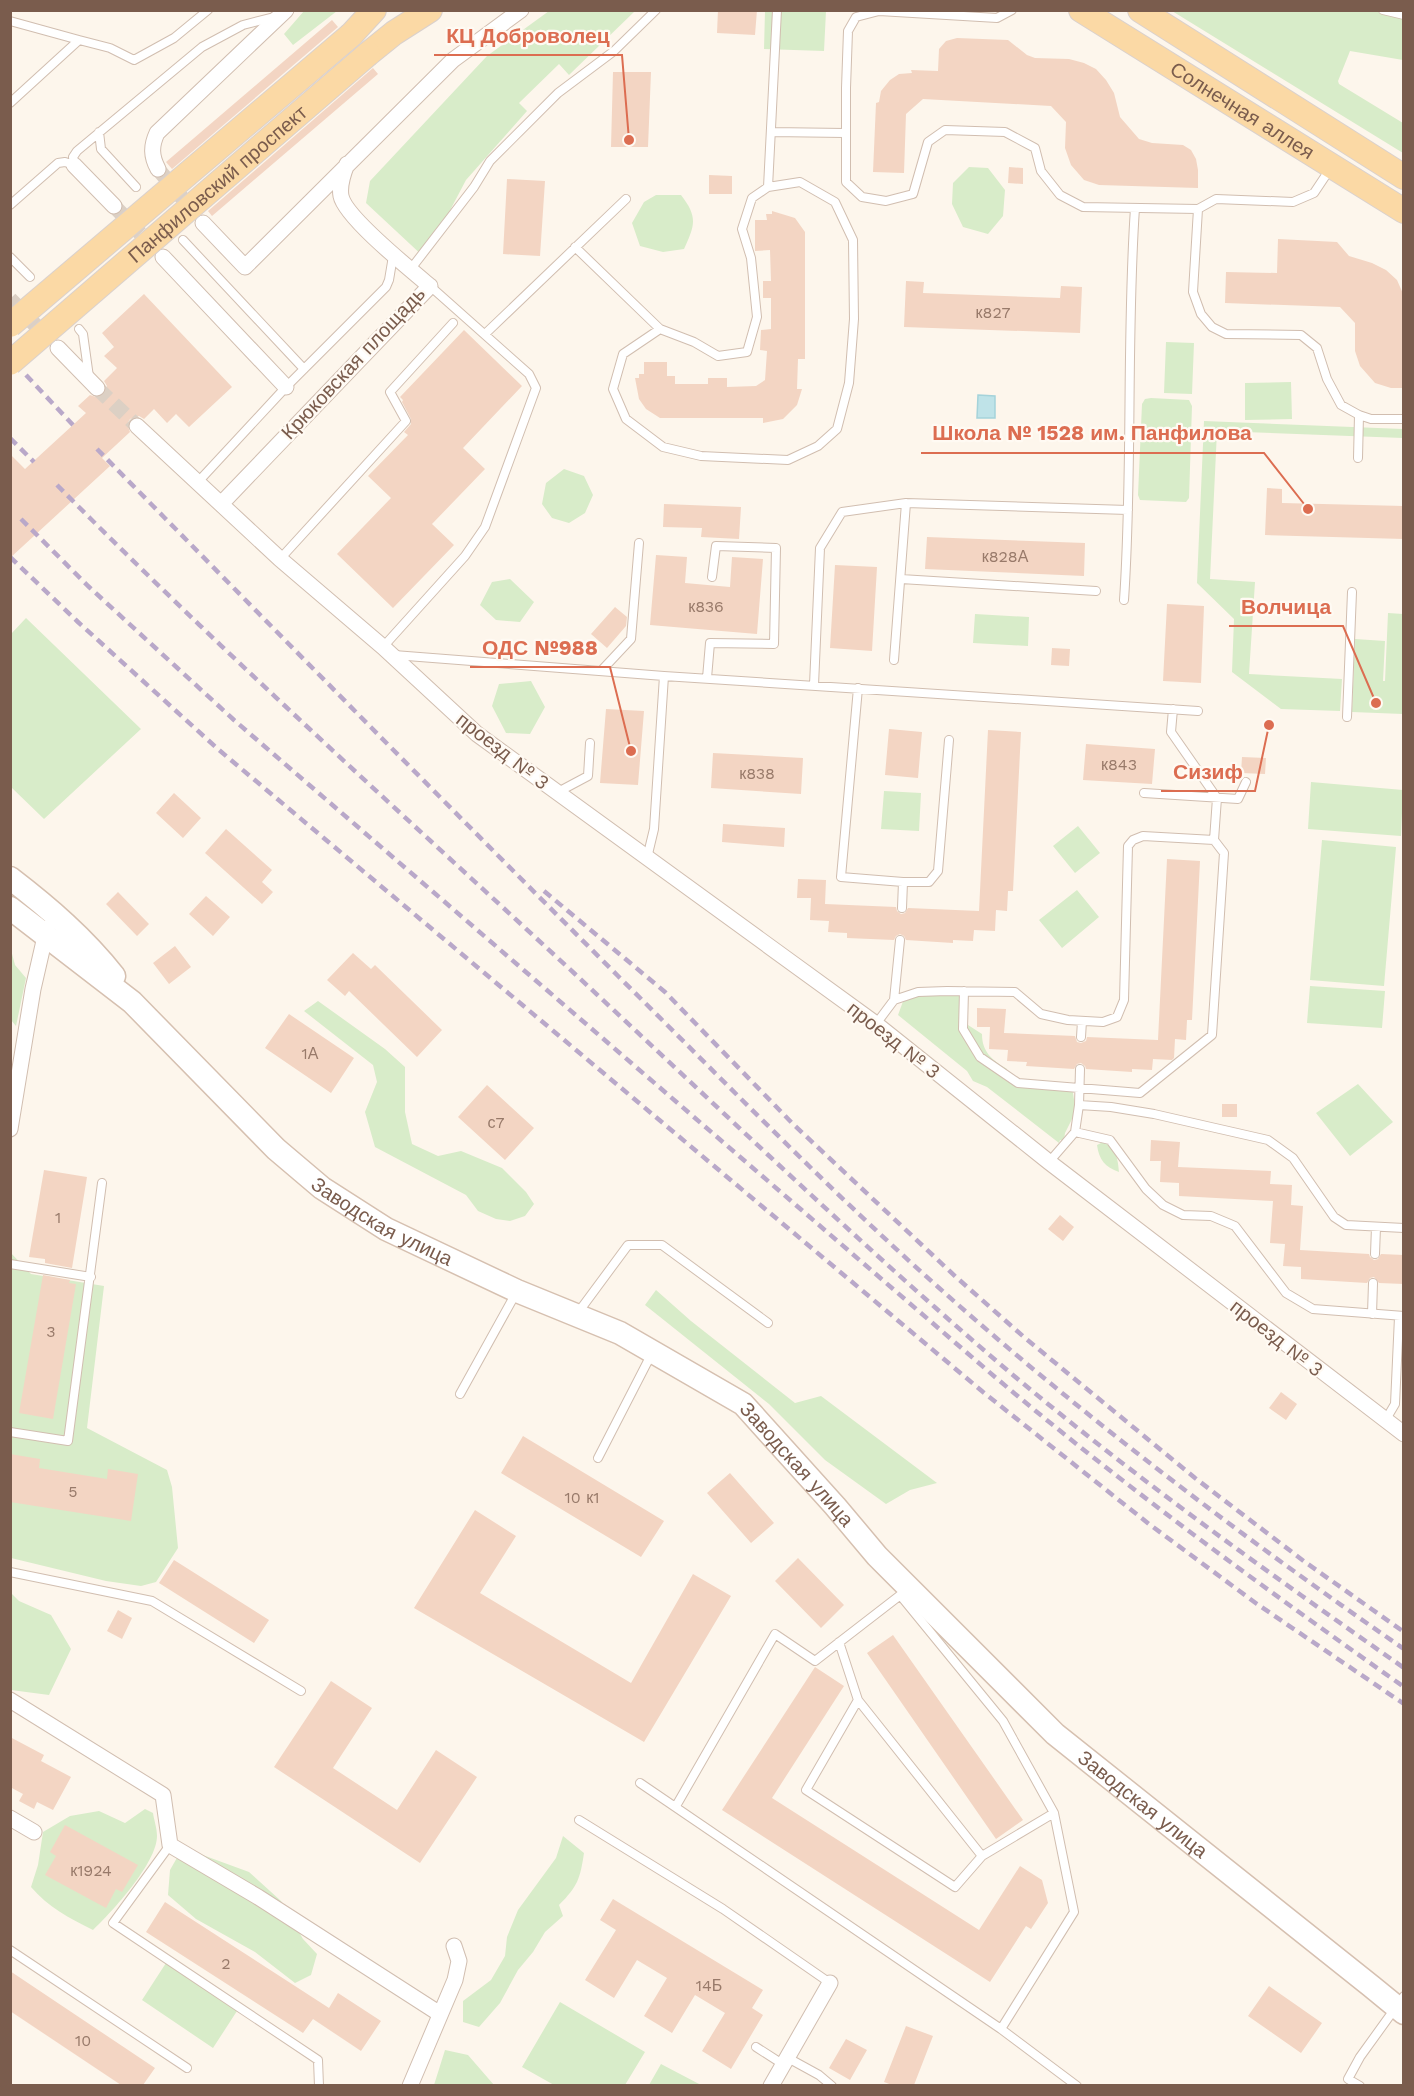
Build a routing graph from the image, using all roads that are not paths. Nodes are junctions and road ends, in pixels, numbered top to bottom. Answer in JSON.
{"nodes":[{"id":1,"x":208,"y":10,"type":"edge"},
{"id":2,"x":374,"y":10,"type":"edge"},
{"id":3,"x":430,"y":10,"type":"edge"},
{"id":4,"x":521,"y":10,"type":"edge"},
{"id":5,"x":656,"y":10,"type":"edge"},
{"id":6,"x":777,"y":10,"type":"edge"},
{"id":7,"x":1012,"y":10,"type":"edge"},
{"id":8,"x":1082,"y":10,"type":"edge"},
{"id":9,"x":1140,"y":10,"type":"edge"},
{"id":10,"x":1383,"y":10,"type":"edge"},
{"id":11,"x":282,"y":13,"type":"edge"},
{"id":12,"x":1404,"y":15,"type":"edge"},
{"id":13,"x":10,"y":21,"type":"edge"},
{"id":14,"x":79,"y":40,"type":"junction"},
{"id":15,"x":10,"y":103,"type":"edge"},
{"id":16,"x":99,"y":132,"type":"junction"},
{"id":17,"x":771,"y":132,"type":"junction"},
{"id":18,"x":845,"y":133,"type":"junction"},
{"id":19,"x":347,"y":164,"type":"junction"},
{"id":20,"x":74,"y":165,"type":"junction"},
{"id":21,"x":1332,"y":166,"type":"junction"},
{"id":22,"x":158,"y":169,"type":"tunnel mouth"},
{"id":23,"x":1404,"y":177,"type":"edge"},
{"id":24,"x":768,"y":187,"type":"junction"},
{"id":25,"x":136,"y":188,"type":"dead end"},
{"id":26,"x":626,"y":199,"type":"dead end"},
{"id":27,"x":10,"y":205,"type":"edge"},
{"id":28,"x":114,"y":206,"type":"tunnel mouth"},
{"id":29,"x":1135,"y":208,"type":"junction"},
{"id":30,"x":1198,"y":209,"type":"junction"},
{"id":31,"x":1404,"y":211,"type":"edge"},
{"id":32,"x":204,"y":223,"type":"tunnel mouth"},
{"id":33,"x":183,"y":240,"type":"dead end"},
{"id":34,"x":575,"y":248,"type":"junction"},
{"id":35,"x":393,"y":255,"type":"junction"},
{"id":36,"x":10,"y":257,"type":"edge"},
{"id":37,"x":163,"y":257,"type":"tunnel mouth"},
{"id":38,"x":410,"y":270,"type":"junction"},
{"id":39,"x":30,"y":277,"type":"dead end"},
{"id":40,"x":430,"y":286,"type":"junction"},
{"id":41,"x":453,"y":323,"type":"dead end"},
{"id":42,"x":10,"y":325,"type":"edge"},
{"id":43,"x":79,"y":330,"type":"dead end"},
{"id":44,"x":660,"y":330,"type":"junction"},
{"id":45,"x":485,"y":334,"type":"junction"},
{"id":46,"x":58,"y":348,"type":"tunnel mouth"},
{"id":47,"x":10,"y":363,"type":"edge"},
{"id":48,"x":304,"y":369,"type":"junction"},
{"id":49,"x":93,"y":384,"type":"joint"},
{"id":50,"x":286,"y":387,"type":"junction"},
{"id":51,"x":1359,"y":415,"type":"junction"},
{"id":52,"x":1404,"y":419,"type":"edge"},
{"id":53,"x":137,"y":426,"type":"tunnel mouth"},
{"id":54,"x":1358,"y":458,"type":"dead end"},
{"id":55,"x":197,"y":483,"type":"junction"},
{"id":56,"x":906,"y":503,"type":"junction"},
{"id":57,"x":221,"y":504,"type":"junction"},
{"id":58,"x":1128,"y":510,"type":"junction"},
{"id":59,"x":639,"y":543,"type":"dead end"},
{"id":60,"x":280,"y":559,"type":"junction"},
{"id":61,"x":712,"y":577,"type":"dead end"},
{"id":62,"x":901,"y":579,"type":"junction"},
{"id":63,"x":1096,"y":591,"type":"dead end"},
{"id":64,"x":1352,"y":592,"type":"dead end"},
{"id":65,"x":1124,"y":600,"type":"dead end"},
{"id":66,"x":388,"y":651,"type":"junction"},
{"id":67,"x":894,"y":660,"type":"dead end"},
{"id":68,"x":601,"y":671,"type":"junction"},
{"id":69,"x":664,"y":676,"type":"junction"},
{"id":70,"x":707,"y":678,"type":"junction"},
{"id":71,"x":814,"y":685,"type":"junction"},
{"id":72,"x":858,"y":688,"type":"junction"},
{"id":73,"x":1173,"y":710,"type":"junction"},
{"id":74,"x":1198,"y":711,"type":"dead end"},
{"id":75,"x":1347,"y":717,"type":"dead end"},
{"id":76,"x":949,"y":740,"type":"dead end"},
{"id":77,"x":590,"y":743,"type":"dead end"},
{"id":78,"x":1246,"y":782,"type":"dead end"},
{"id":79,"x":556,"y":793,"type":"junction"},
{"id":80,"x":1144,"y":794,"type":"dead end"},
{"id":81,"x":1217,"y":798,"type":"junction"},
{"id":82,"x":1214,"y":840,"type":"junction"},
{"id":83,"x":647,"y":858,"type":"junction"},
{"id":84,"x":10,"y":878,"type":"edge"},
{"id":85,"x":903,"y":882,"type":"junction"},
{"id":86,"x":10,"y":908,"type":"edge"},
{"id":87,"x":902,"y":908,"type":"dead end"},
{"id":88,"x":51,"y":909,"type":"junction"},
{"id":89,"x":45,"y":936,"type":"junction"},
{"id":90,"x":900,"y":940,"type":"dead end"},
{"id":91,"x":964,"y":992,"type":"junction"},
{"id":92,"x":894,"y":1000,"type":"junction"},
{"id":93,"x":132,"y":1002,"type":"junction"},
{"id":94,"x":1082,"y":1021,"type":"junction"},
{"id":95,"x":876,"y":1024,"type":"junction"},
{"id":96,"x":1081,"y":1037,"type":"dead end"},
{"id":97,"x":1080,"y":1069,"type":"dead end"},
{"id":98,"x":15,"y":1073,"type":"edge"},
{"id":99,"x":1079,"y":1087,"type":"junction"},
{"id":100,"x":1079,"y":1105,"type":"junction"},
{"id":101,"x":10,"y":1129,"type":"edge"},
{"id":102,"x":1075,"y":1132,"type":"junction"},
{"id":103,"x":1049,"y":1162,"type":"junction"},
{"id":104,"x":102,"y":1183,"type":"dead end"},
{"id":105,"x":1376,"y":1227,"type":"junction"},
{"id":106,"x":1404,"y":1228,"type":"edge"},
{"id":107,"x":1375,"y":1254,"type":"dead end"},
{"id":108,"x":10,"y":1264,"type":"edge"},
{"id":109,"x":91,"y":1277,"type":"junction"},
{"id":110,"x":1374,"y":1283,"type":"dead end"},
{"id":111,"x":517,"y":1290,"type":"junction"},
{"id":112,"x":577,"y":1314,"type":"junction"},
{"id":113,"x":1372,"y":1314,"type":"junction"},
{"id":114,"x":1402,"y":1316,"type":"edge"},
{"id":115,"x":768,"y":1323,"type":"dead end"},
{"id":116,"x":654,"y":1351,"type":"junction"},
{"id":117,"x":460,"y":1394,"type":"dead end"},
{"id":118,"x":1385,"y":1421,"type":"junction"},
{"id":119,"x":10,"y":1432,"type":"edge"},
{"id":120,"x":1404,"y":1434,"type":"edge"},
{"id":121,"x":598,"y":1458,"type":"dead end"},
{"id":122,"x":10,"y":1572,"type":"edge"},
{"id":123,"x":905,"y":1592,"type":"junction"},
{"id":124,"x":839,"y":1642,"type":"junction"},
{"id":125,"x":301,"y":1691,"type":"dead end"},
{"id":126,"x":10,"y":1700,"type":"edge"},
{"id":127,"x":858,"y":1700,"type":"junction"},
{"id":128,"x":640,"y":1783,"type":"dead end"},
{"id":129,"x":676,"y":1806,"type":"junction"},
{"id":130,"x":1054,"y":1813,"type":"junction"},
{"id":131,"x":10,"y":1818,"type":"edge"},
{"id":132,"x":579,"y":1820,"type":"dead end"},
{"id":133,"x":34,"y":1832,"type":"dead end"},
{"id":134,"x":170,"y":1845,"type":"junction"},
{"id":135,"x":982,"y":1856,"type":"junction"},
{"id":136,"x":454,"y":1946,"type":"dead end"},
{"id":137,"x":10,"y":1950,"type":"edge"},
{"id":138,"x":830,"y":1983,"type":"joint"},
{"id":139,"x":1401,"y":2006,"type":"edge"},
{"id":140,"x":440,"y":2014,"type":"junction"},
{"id":141,"x":1001,"y":2029,"type":"junction"},
{"id":142,"x":756,"y":2047,"type":"dead end"},
{"id":143,"x":786,"y":2061,"type":"junction"},
{"id":144,"x":187,"y":2068,"type":"dead end"},
{"id":145,"x":319,"y":2085,"type":"edge"},
{"id":146,"x":410,"y":2085,"type":"edge"},
{"id":147,"x":771,"y":2085,"type":"edge"},
{"id":148,"x":832,"y":2085,"type":"edge"},
{"id":149,"x":1077,"y":2085,"type":"edge"},
{"id":150,"x":1360,"y":2085,"type":"edge"}],
"edges":[{"from":1,"to":14,"type":"lane"},
{"from":2,"to":42,"type":"main road","name":"Панфиловский проспект","bridge":true},
{"from":3,"to":47,"type":"main road","name":"Панфиловский проспект","bridge":true},
{"from":4,"to":19,"type":"street"},
{"from":5,"to":38,"type":"lane"},
{"from":6,"to":17,"type":"lane"},
{"from":7,"to":18,"type":"lane"},
{"from":8,"to":21,"type":"main road","name":"Солнечная аллея"},
{"from":9,"to":23,"type":"main road","name":"Солнечная аллея"},
{"from":10,"to":12,"type":"lane"},
{"from":11,"to":16,"type":"lane"},
{"from":11,"to":22,"type":"street"},
{"from":13,"to":14,"type":"lane"},
{"from":14,"to":15,"type":"lane"},
{"from":16,"to":20,"type":"lane"},
{"from":16,"to":25,"type":"lane"},
{"from":17,"to":18,"type":"lane"},
{"from":17,"to":24,"type":"lane"},
{"from":18,"to":29,"type":"lane"},
{"from":19,"to":32,"type":"street"},
{"from":19,"to":35,"type":"street","name":"Крюковская площадь"},
{"from":20,"to":27,"type":"lane"},
{"from":20,"to":28,"type":"street"},
{"from":21,"to":30,"type":"lane"},
{"from":21,"to":31,"type":"main road","name":"Солнечная аллея"},
{"from":24,"to":44,"type":"lane"},
{"from":24,"to":44,"type":"lane"},
{"from":26,"to":34,"type":"lane"},
{"from":29,"to":30,"type":"lane"},
{"from":29,"to":58,"type":"lane"},
{"from":30,"to":51,"type":"lane"},
{"from":33,"to":48,"type":"lane"},
{"from":34,"to":44,"type":"lane"},
{"from":34,"to":45,"type":"lane"},
{"from":35,"to":38,"type":"street","name":"Крюковская площадь"},
{"from":35,"to":48,"type":"lane"},
{"from":36,"to":39,"type":"lane"},
{"from":37,"to":50,"type":"street","name":"Крюковская площадь"},
{"from":38,"to":40,"type":"street","name":"Крюковская площадь"},
{"from":40,"to":45,"type":"lane"},
{"from":40,"to":57,"type":"street","name":"Крюковская площадь"},
{"from":41,"to":60,"type":"lane"},
{"from":43,"to":49,"type":"lane"},
{"from":45,"to":66,"type":"lane"},
{"from":46,"to":49,"type":"street"},
{"from":48,"to":50,"type":"lane"},
{"from":50,"to":55,"type":"lane"},
{"from":51,"to":52,"type":"lane"},
{"from":51,"to":54,"type":"lane"},
{"from":53,"to":55,"type":"street","name":"проезд № 3"},
{"from":55,"to":57,"type":"street","name":"проезд № 3"},
{"from":56,"to":58,"type":"lane"},
{"from":56,"to":62,"type":"lane"},
{"from":56,"to":71,"type":"lane"},
{"from":57,"to":60,"type":"street","name":"проезд № 3"},
{"from":58,"to":65,"type":"lane"},
{"from":59,"to":68,"type":"lane"},
{"from":60,"to":66,"type":"street","name":"проезд № 3"},
{"from":61,"to":70,"type":"lane"},
{"from":62,"to":63,"type":"lane"},
{"from":62,"to":67,"type":"lane"},
{"from":64,"to":75,"type":"lane"},
{"from":66,"to":68,"type":"lane"},
{"from":66,"to":79,"type":"street","name":"проезд № 3"},
{"from":68,"to":69,"type":"lane"},
{"from":69,"to":70,"type":"lane"},
{"from":69,"to":83,"type":"lane"},
{"from":70,"to":71,"type":"lane"},
{"from":71,"to":72,"type":"lane"},
{"from":72,"to":73,"type":"lane"},
{"from":72,"to":85,"type":"lane"},
{"from":73,"to":74,"type":"lane"},
{"from":73,"to":81,"type":"lane"},
{"from":76,"to":85,"type":"lane"},
{"from":77,"to":79,"type":"lane"},
{"from":78,"to":81,"type":"lane"},
{"from":79,"to":83,"type":"street","name":"проезд № 3"},
{"from":80,"to":81,"type":"lane"},
{"from":81,"to":82,"type":"lane"},
{"from":82,"to":94,"type":"lane"},
{"from":82,"to":99,"type":"lane"},
{"from":83,"to":95,"type":"street","name":"проезд № 3"},
{"from":84,"to":88,"type":"main road","name":"Заводская улица"},
{"from":85,"to":87,"type":"lane"},
{"from":86,"to":89,"type":"main road","name":"Заводская улица"},
{"from":88,"to":89,"type":"street"},
{"from":88,"to":93,"type":"main road","name":"Заводская улица"},
{"from":89,"to":93,"type":"main road","name":"Заводская улица"},
{"from":89,"to":98,"type":"street"},
{"from":90,"to":92,"type":"lane"},
{"from":91,"to":92,"type":"lane"},
{"from":91,"to":94,"type":"lane"},
{"from":91,"to":99,"type":"lane"},
{"from":92,"to":95,"type":"lane"},
{"from":93,"to":111,"type":"main road","name":"Заводская улица"},
{"from":94,"to":96,"type":"lane"},
{"from":95,"to":103,"type":"street","name":"проезд № 3"},
{"from":97,"to":99,"type":"lane"},
{"from":98,"to":101,"type":"street"},
{"from":99,"to":100,"type":"lane"},
{"from":100,"to":102,"type":"lane"},
{"from":100,"to":105,"type":"lane"},
{"from":102,"to":103,"type":"lane"},
{"from":102,"to":113,"type":"lane"},
{"from":103,"to":118,"type":"street","name":"проезд № 3"},
{"from":104,"to":109,"type":"lane"},
{"from":105,"to":106,"type":"lane"},
{"from":105,"to":107,"type":"lane"},
{"from":108,"to":109,"type":"lane"},
{"from":109,"to":119,"type":"lane"},
{"from":110,"to":113,"type":"lane"},
{"from":111,"to":112,"type":"main road","name":"Заводская улица"},
{"from":111,"to":117,"type":"lane"},
{"from":112,"to":115,"type":"lane"},
{"from":112,"to":116,"type":"main road","name":"Заводская улица"},
{"from":113,"to":114,"type":"lane"},
{"from":114,"to":118,"type":"lane"},
{"from":116,"to":121,"type":"lane"},
{"from":116,"to":123,"type":"main road","name":"Заводская улица"},
{"from":118,"to":120,"type":"street","name":"проезд № 3"},
{"from":122,"to":125,"type":"lane"},
{"from":123,"to":124,"type":"lane"},
{"from":123,"to":130,"type":"lane"},
{"from":123,"to":139,"type":"main road","name":"Заводская улица"},
{"from":124,"to":127,"type":"lane"},
{"from":124,"to":129,"type":"lane"},
{"from":126,"to":134,"type":"street"},
{"from":127,"to":135,"type":"lane"},
{"from":127,"to":135,"type":"lane"},
{"from":128,"to":129,"type":"lane"},
{"from":129,"to":141,"type":"lane"},
{"from":130,"to":135,"type":"lane"},
{"from":130,"to":141,"type":"lane"},
{"from":131,"to":133,"type":"street"},
{"from":132,"to":138,"type":"lane"},
{"from":134,"to":140,"type":"street"},
{"from":134,"to":145,"type":"lane"},
{"from":136,"to":140,"type":"street"},
{"from":137,"to":144,"type":"lane"},
{"from":138,"to":143,"type":"street"},
{"from":139,"to":150,"type":"lane"},
{"from":140,"to":146,"type":"street"},
{"from":141,"to":149,"type":"lane"},
{"from":142,"to":143,"type":"lane"},
{"from":143,"to":147,"type":"street"},
{"from":143,"to":148,"type":"lane"}]}
